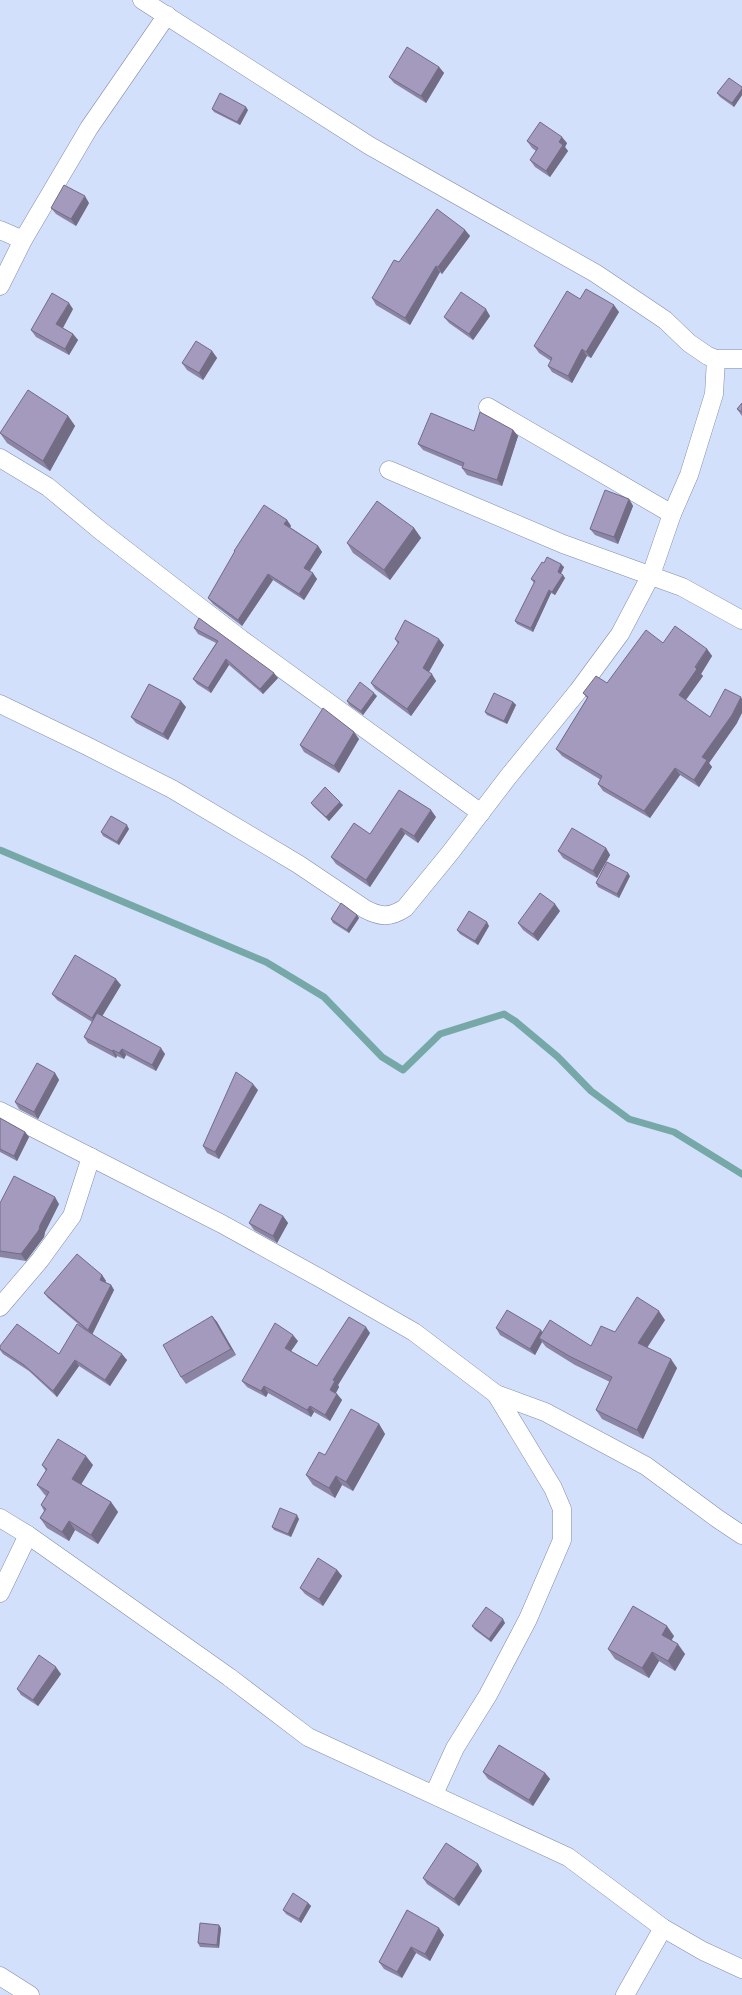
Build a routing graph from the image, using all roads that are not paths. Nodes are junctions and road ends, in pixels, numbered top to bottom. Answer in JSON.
{"nodes":[{"id":1,"x":142,"y":0,"type":"edge"},
{"id":2,"x":167,"y":15,"type":"junction"},
{"id":3,"x":0,"y":230,"type":"edge"},
{"id":4,"x":23,"y":240,"type":"junction"},
{"id":5,"x":0,"y":286,"type":"edge"},
{"id":6,"x":716,"y":359,"type":"junction"},
{"id":7,"x":742,"y":359,"type":"edge"},
{"id":8,"x":488,"y":406,"type":"dead end"},
{"id":9,"x":0,"y":458,"type":"edge"},
{"id":10,"x":389,"y":470,"type":"dead end"},
{"id":11,"x":672,"y":514,"type":"junction"},
{"id":12,"x":651,"y":575,"type":"junction"},
{"id":13,"x":742,"y":620,"type":"edge"},
{"id":14,"x":0,"y":704,"type":"edge"},
{"id":15,"x":481,"y":813,"type":"junction"},
{"id":16,"x":0,"y":1111,"type":"edge"},
{"id":17,"x":91,"y":1156,"type":"junction"},
{"id":18,"x":0,"y":1307,"type":"edge"},
{"id":19,"x":496,"y":1394,"type":"junction"},
{"id":20,"x":0,"y":1518,"type":"edge"},
{"id":21,"x":28,"y":1535,"type":"junction"},
{"id":22,"x":742,"y":1535,"type":"edge"},
{"id":23,"x":0,"y":1593,"type":"edge"},
{"id":24,"x":434,"y":1794,"type":"junction"},
{"id":25,"x":663,"y":1928,"type":"junction"},
{"id":26,"x":742,"y":1969,"type":"edge"},
{"id":27,"x":0,"y":1976,"type":"edge"},
{"id":28,"x":30,"y":1995,"type":"edge"},
{"id":29,"x":625,"y":1995,"type":"edge"}],
"edges":[{"from":1,"to":2,"type":"street"},
{"from":2,"to":4,"type":"street"},
{"from":2,"to":6,"type":"street"},
{"from":3,"to":4,"type":"street"},
{"from":4,"to":5,"type":"street"},
{"from":6,"to":7,"type":"street"},
{"from":6,"to":11,"type":"street"},
{"from":8,"to":11,"type":"street"},
{"from":9,"to":15,"type":"street"},
{"from":10,"to":12,"type":"street"},
{"from":11,"to":12,"type":"street"},
{"from":12,"to":13,"type":"street"},
{"from":12,"to":15,"type":"street"},
{"from":14,"to":15,"type":"street"},
{"from":16,"to":17,"type":"street"},
{"from":17,"to":18,"type":"street"},
{"from":17,"to":19,"type":"street"},
{"from":19,"to":22,"type":"street"},
{"from":19,"to":24,"type":"street"},
{"from":20,"to":21,"type":"street"},
{"from":21,"to":23,"type":"street"},
{"from":21,"to":24,"type":"street"},
{"from":24,"to":25,"type":"street"},
{"from":25,"to":26,"type":"street"},
{"from":25,"to":29,"type":"street"},
{"from":27,"to":28,"type":"street"}]}
